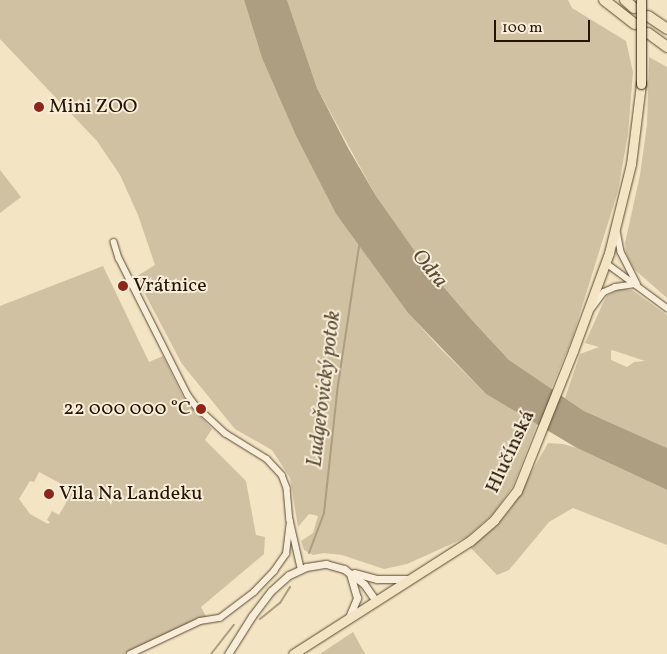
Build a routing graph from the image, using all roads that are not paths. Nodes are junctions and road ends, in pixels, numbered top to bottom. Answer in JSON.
{"nodes":[{"id":1,"x":604,"y":0,"type":"edge"},
{"id":2,"x":625,"y":0,"type":"edge"},
{"id":3,"x":638,"y":4,"type":"edge"},
{"id":4,"x":651,"y":18,"type":"dead end"},
{"id":5,"x":635,"y":24,"type":"dead end"},
{"id":6,"x":667,"y":28,"type":"edge"},
{"id":7,"x":648,"y":33,"type":"dead end"},
{"id":8,"x":667,"y":46,"type":"edge"},
{"id":9,"x":616,"y":229,"type":"junction"},
{"id":10,"x":114,"y":242,"type":"dead end"},
{"id":11,"x":606,"y":262,"type":"junction"},
{"id":12,"x":636,"y":284,"type":"junction"},
{"id":13,"x":667,"y":308,"type":"edge"},
{"id":14,"x":587,"y":314,"type":"junction"},
{"id":15,"x":290,"y":520,"type":"junction"},
{"id":16,"x":302,"y":568,"type":"junction"},
{"id":17,"x":348,"y":571,"type":"junction"},
{"id":18,"x":412,"y":579,"type":"junction"},
{"id":19,"x":376,"y":601,"type":"junction"},
{"id":20,"x":349,"y":619,"type":"junction"},
{"id":21,"x":130,"y":654,"type":"edge"},
{"id":22,"x":228,"y":654,"type":"edge"},
{"id":23,"x":293,"y":654,"type":"edge"}],
"edges":[{"from":1,"to":5,"type":"highway"},
{"from":2,"to":3,"type":"highway"},
{"from":3,"to":9,"type":"main road","name":"Hlučínská","bridge":true},
{"from":4,"to":6,"type":"highway"},
{"from":7,"to":8,"type":"highway"},
{"from":9,"to":11,"type":"main road","name":"Hlučínská"},
{"from":9,"to":12,"type":"street"},
{"from":10,"to":15,"type":"street"},
{"from":11,"to":12,"type":"street"},
{"from":11,"to":14,"type":"main road","name":"Hlučínská"},
{"from":12,"to":13,"type":"street"},
{"from":12,"to":14,"type":"street"},
{"from":14,"to":18,"type":"main road","name":"Hlučínská"},
{"from":15,"to":16,"type":"street"},
{"from":15,"to":21,"type":"street"},
{"from":16,"to":17,"type":"street"},
{"from":16,"to":22,"type":"street"},
{"from":17,"to":18,"type":"street"},
{"from":17,"to":19,"type":"street"},
{"from":17,"to":20,"type":"street"},
{"from":18,"to":19,"type":"main road","name":"Hlučínská"},
{"from":19,"to":20,"type":"main road","name":"Hlučínská"},
{"from":20,"to":23,"type":"main road","name":"Hlučínská"}]}
